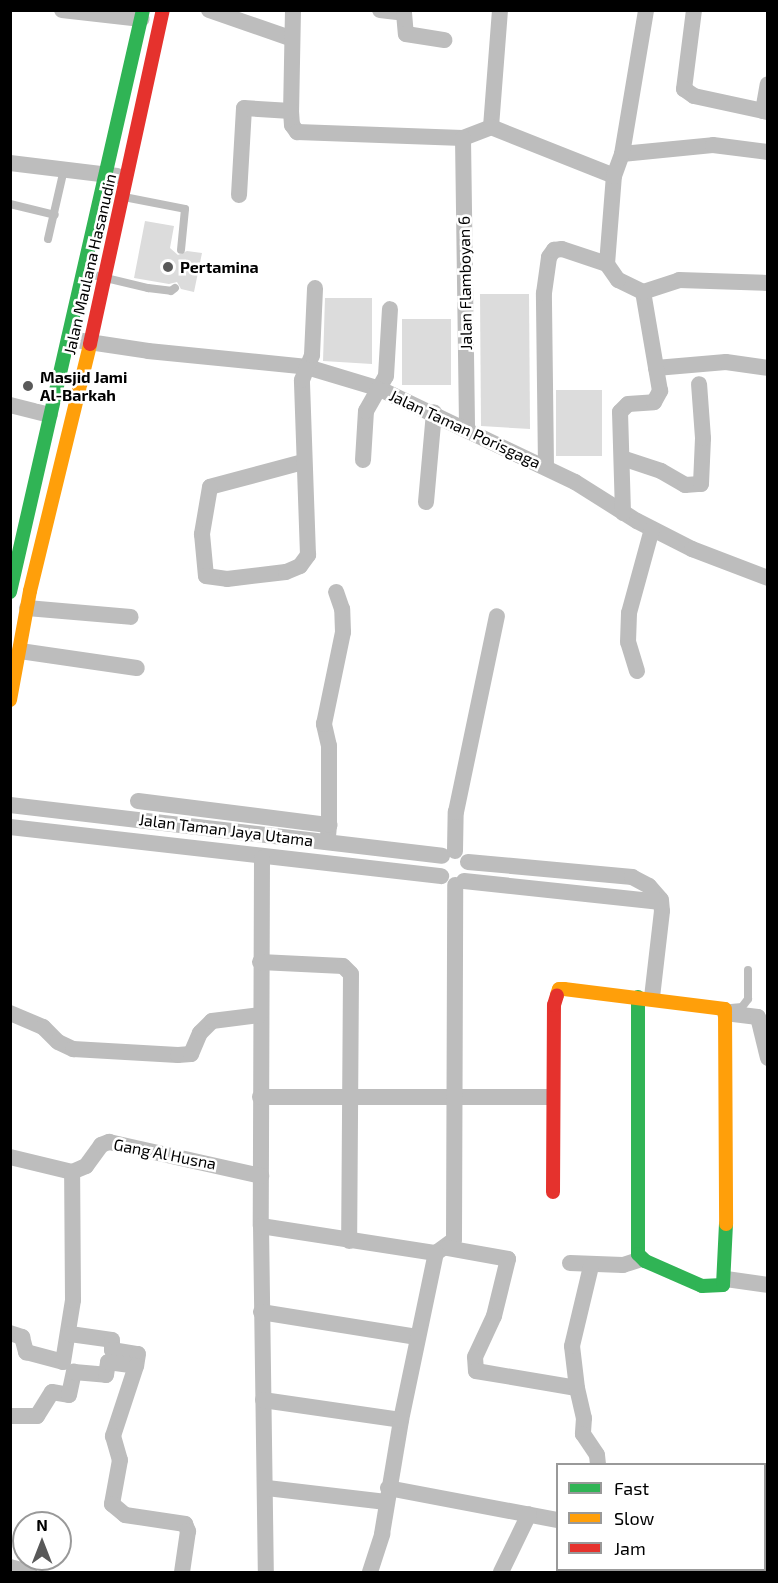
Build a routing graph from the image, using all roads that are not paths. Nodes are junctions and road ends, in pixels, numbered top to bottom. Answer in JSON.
{"nodes":[{"id":1,"x":62,"y":10,"type":"edge"},
{"id":2,"x":163,"y":10,"type":"edge"},
{"id":3,"x":209,"y":10,"type":"edge"},
{"id":4,"x":293,"y":10,"type":"edge"},
{"id":5,"x":380,"y":10,"type":"edge"},
{"id":6,"x":500,"y":10,"type":"edge"},
{"id":7,"x":646,"y":10,"type":"edge"},
{"id":8,"x":694,"y":10,"type":"edge"},
{"id":9,"x":138,"y":15,"type":"edge"},
{"id":10,"x":290,"y":38,"type":"junction"},
{"id":11,"x":445,"y":40,"type":"dead end"},
{"id":12,"x":131,"y":61,"type":"junction"},
{"id":13,"x":152,"y":65,"type":"junction"},
{"id":14,"x":768,"y":84,"type":"edge"},
{"id":15,"x":291,"y":111,"type":"junction"},
{"id":16,"x":765,"y":111,"type":"edge"},
{"id":17,"x":491,"y":127,"type":"junction"},
{"id":18,"x":464,"y":138,"type":"junction"},
{"id":19,"x":768,"y":152,"type":"edge"},
{"id":20,"x":622,"y":154,"type":"junction"},
{"id":21,"x":10,"y":163,"type":"edge"},
{"id":22,"x":67,"y":168,"type":"junction"},
{"id":23,"x":99,"y":173,"type":"junction"},
{"id":24,"x":614,"y":176,"type":"junction"},
{"id":25,"x":127,"y":177,"type":"junction"},
{"id":26,"x":103,"y":192,"type":"junction"},
{"id":27,"x":238,"y":195,"type":"dead end"},
{"id":28,"x":123,"y":196,"type":"junction"},
{"id":29,"x":10,"y":204,"type":"edge"},
{"id":30,"x":55,"y":215,"type":"junction"},
{"id":31,"x":48,"y":239,"type":"dead end"},
{"id":32,"x":181,"y":250,"type":"dead end"},
{"id":33,"x":608,"y":264,"type":"junction"},
{"id":34,"x":85,"y":273,"type":"junction"},
{"id":35,"x":106,"y":278,"type":"junction"},
{"id":36,"x":768,"y":282,"type":"edge"},
{"id":37,"x":175,"y":288,"type":"dead end"},
{"id":38,"x":315,"y":288,"type":"dead end"},
{"id":39,"x":643,"y":292,"type":"junction"},
{"id":40,"x":390,"y":309,"type":"dead end"},
{"id":41,"x":69,"y":339,"type":"junction"},
{"id":42,"x":89,"y":342,"type":"junction"},
{"id":43,"x":307,"y":367,"type":"junction"},
{"id":44,"x":656,"y":368,"type":"junction"},
{"id":45,"x":767,"y":368,"type":"edge"},
{"id":46,"x":699,"y":384,"type":"dead end"},
{"id":47,"x":380,"y":389,"type":"junction"},
{"id":48,"x":10,"y":405,"type":"edge"},
{"id":49,"x":434,"y":412,"type":"junction"},
{"id":50,"x":50,"y":415,"type":"junction"},
{"id":51,"x":467,"y":427,"type":"junction"},
{"id":52,"x":622,"y":458,"type":"junction"},
{"id":53,"x":363,"y":460,"type":"dead end"},
{"id":54,"x":303,"y":462,"type":"junction"},
{"id":55,"x":546,"y":468,"type":"junction"},
{"id":56,"x":426,"y":502,"type":"dead end"},
{"id":57,"x":623,"y":513,"type":"junction"},
{"id":58,"x":652,"y":529,"type":"junction"},
{"id":59,"x":768,"y":578,"type":"edge"},
{"id":60,"x":11,"y":590,"type":"edge"},
{"id":61,"x":30,"y":591,"type":"junction"},
{"id":62,"x":336,"y":592,"type":"dead end"},
{"id":63,"x":27,"y":608,"type":"junction"},
{"id":64,"x":497,"y":616,"type":"dead end"},
{"id":65,"x":131,"y":617,"type":"dead end"},
{"id":66,"x":20,"y":651,"type":"junction"},
{"id":67,"x":137,"y":668,"type":"dead end"},
{"id":68,"x":637,"y":671,"type":"dead end"},
{"id":69,"x":10,"y":700,"type":"edge"},
{"id":70,"x":138,"y":801,"type":"dead end"},
{"id":71,"x":165,"y":804,"type":"junction"},
{"id":72,"x":10,"y":805,"type":"edge"},
{"id":73,"x":276,"y":816,"type":"junction"},
{"id":74,"x":163,"y":822,"type":"junction"},
{"id":75,"x":10,"y":827,"type":"edge"},
{"id":76,"x":328,"y":833,"type":"junction"},
{"id":77,"x":273,"y":835,"type":"junction"},
{"id":78,"x":448,"y":854,"type":"junction"},
{"id":79,"x":262,"y":858,"type":"junction"},
{"id":80,"x":468,"y":862,"type":"junction"},
{"id":81,"x":453,"y":881,"type":"junction"},
{"id":82,"x":662,"y":902,"type":"junction"},
{"id":83,"x":260,"y":962,"type":"junction"},
{"id":84,"x":748,"y":970,"type":"dead end"},
{"id":85,"x":645,"y":998,"type":"junction"},
{"id":86,"x":725,"y":1011,"type":"junction"},
{"id":87,"x":10,"y":1013,"type":"edge"},
{"id":88,"x":260,"y":1015,"type":"junction"},
{"id":89,"x":768,"y":1058,"type":"edge"},
{"id":90,"x":260,"y":1096,"type":"junction"},
{"id":91,"x":350,"y":1096,"type":"junction"},
{"id":92,"x":455,"y":1097,"type":"junction"},
{"id":93,"x":552,"y":1097,"type":"junction"},
{"id":94,"x":10,"y":1157,"type":"edge"},
{"id":95,"x":72,"y":1172,"type":"junction"},
{"id":96,"x":261,"y":1176,"type":"junction"},
{"id":97,"x":553,"y":1192,"type":"dead end"},
{"id":98,"x":261,"y":1226,"type":"junction"},
{"id":99,"x":349,"y":1241,"type":"junction"},
{"id":100,"x":442,"y":1250,"type":"junction"},
{"id":101,"x":642,"y":1259,"type":"junction"},
{"id":102,"x":570,"y":1263,"type":"dead end"},
{"id":103,"x":591,"y":1266,"type":"junction"},
{"id":104,"x":726,"y":1279,"type":"junction"},
{"id":105,"x":768,"y":1285,"type":"edge"},
{"id":106,"x":261,"y":1312,"type":"junction"},
{"id":107,"x":10,"y":1333,"type":"edge"},
{"id":108,"x":70,"y":1334,"type":"junction"},
{"id":109,"x":417,"y":1337,"type":"junction"},
{"id":110,"x":136,"y":1366,"type":"junction"},
{"id":111,"x":577,"y":1388,"type":"junction"},
{"id":112,"x":263,"y":1400,"type":"junction"},
{"id":113,"x":10,"y":1416,"type":"edge"},
{"id":114,"x":401,"y":1420,"type":"junction"},
{"id":115,"x":598,"y":1463,"type":"edge"},
{"id":116,"x":267,"y":1488,"type":"junction"},
{"id":117,"x":387,"y":1495,"type":"junction"},
{"id":118,"x":529,"y":1514,"type":"junction"},
{"id":119,"x":556,"y":1520,"type":"edge"},
{"id":120,"x":10,"y":1567,"type":"edge"},
{"id":121,"x":29,"y":1572,"type":"edge"},
{"id":122,"x":182,"y":1572,"type":"edge"},
{"id":123,"x":266,"y":1572,"type":"edge"},
{"id":124,"x":370,"y":1572,"type":"edge"},
{"id":125,"x":501,"y":1572,"type":"edge"}],
"edges":[{"from":1,"to":9,"type":"street"},
{"from":2,"to":13,"type":"street","name":"Jalan Maulana Hasanudin"},
{"from":3,"to":10,"type":"street"},
{"from":4,"to":10,"type":"street"},
{"from":5,"to":11,"type":"street"},
{"from":6,"to":17,"type":"street"},
{"from":7,"to":20,"type":"street"},
{"from":8,"to":16,"type":"street"},
{"from":9,"to":12,"type":"street","name":"Jalan Maulana Hasanudin"},
{"from":10,"to":15,"type":"street"},
{"from":12,"to":13,"type":"street"},
{"from":12,"to":23,"type":"street","name":"Jalan Maulana Hasanudin"},
{"from":13,"to":25,"type":"street","name":"Jalan Maulana Hasanudin"},
{"from":14,"to":16,"type":"street"},
{"from":15,"to":18,"type":"street"},
{"from":15,"to":27,"type":"street"},
{"from":17,"to":18,"type":"street"},
{"from":17,"to":24,"type":"street"},
{"from":18,"to":51,"type":"street","name":"Jalan Flamboyan 6"},
{"from":19,"to":20,"type":"street"},
{"from":20,"to":24,"type":"street"},
{"from":21,"to":22,"type":"street"},
{"from":22,"to":23,"type":"street"},
{"from":22,"to":30,"type":"lane"},
{"from":23,"to":25,"type":"street"},
{"from":23,"to":26,"type":"street","name":"Jalan Maulana Hasanudin"},
{"from":24,"to":33,"type":"street"},
{"from":25,"to":28,"type":"street","name":"Jalan Maulana Hasanudin"},
{"from":26,"to":28,"type":"lane"},
{"from":26,"to":34,"type":"street","name":"Jalan Maulana Hasanudin"},
{"from":28,"to":32,"type":"lane"},
{"from":28,"to":35,"type":"street","name":"Jalan Maulana Hasanudin"},
{"from":29,"to":30,"type":"lane"},
{"from":30,"to":31,"type":"lane"},
{"from":33,"to":39,"type":"street"},
{"from":33,"to":55,"type":"street"},
{"from":34,"to":35,"type":"lane"},
{"from":34,"to":41,"type":"street","name":"Jalan Maulana Hasanudin"},
{"from":35,"to":37,"type":"lane"},
{"from":35,"to":42,"type":"street","name":"Jalan Maulana Hasanudin"},
{"from":36,"to":39,"type":"street"},
{"from":38,"to":43,"type":"street"},
{"from":39,"to":44,"type":"street"},
{"from":40,"to":47,"type":"street"},
{"from":41,"to":42,"type":"street","name":"Jalan Taman Porisgaga"},
{"from":41,"to":50,"type":"street","name":"Jalan Maulana Hasanudin"},
{"from":42,"to":43,"type":"street","name":"Jalan Taman Porisgaga"},
{"from":42,"to":61,"type":"street","name":"Jalan Maulana Hasanudin"},
{"from":43,"to":47,"type":"street","name":"Jalan Taman Porisgaga"},
{"from":43,"to":54,"type":"street"},
{"from":44,"to":45,"type":"street"},
{"from":44,"to":52,"type":"street"},
{"from":46,"to":52,"type":"street"},
{"from":47,"to":49,"type":"street","name":"Jalan Taman Porisgaga"},
{"from":47,"to":53,"type":"street"},
{"from":48,"to":50,"type":"street"},
{"from":49,"to":51,"type":"street","name":"Jalan Taman Porisgaga"},
{"from":49,"to":56,"type":"street"},
{"from":50,"to":60,"type":"street","name":"Jalan Maulana Hasanudin"},
{"from":51,"to":55,"type":"street","name":"Jalan Taman Porisgaga"},
{"from":52,"to":57,"type":"street"},
{"from":54,"to":54,"type":"street"},
{"from":55,"to":57,"type":"street","name":"Jalan Taman Porisgaga"},
{"from":57,"to":58,"type":"street","name":"Jalan Taman Porisgaga"},
{"from":58,"to":59,"type":"street","name":"Jalan Taman Porisgaga"},
{"from":58,"to":68,"type":"street"},
{"from":60,"to":61,"type":"street"},
{"from":61,"to":63,"type":"street","name":"Jalan Maulana Hasanudin"},
{"from":62,"to":76,"type":"street"},
{"from":63,"to":65,"type":"street"},
{"from":63,"to":66,"type":"street","name":"Jalan Maulana Hasanudin"},
{"from":64,"to":78,"type":"street"},
{"from":66,"to":67,"type":"street"},
{"from":66,"to":69,"type":"street","name":"Jalan Maulana Hasanudin"},
{"from":70,"to":71,"type":"street"},
{"from":71,"to":73,"type":"street"},
{"from":71,"to":74,"type":"street"},
{"from":72,"to":74,"type":"street","name":"Jalan Taman Jaya Utama"},
{"from":73,"to":76,"type":"street"},
{"from":73,"to":77,"type":"street"},
{"from":74,"to":77,"type":"street","name":"Jalan Taman Jaya Utama"},
{"from":75,"to":79,"type":"street","name":"Jalan Taman Jaya Utama"},
{"from":76,"to":77,"type":"street","name":"Jalan Taman Jaya Utama"},
{"from":76,"to":78,"type":"street","name":"Jalan Taman Jaya Utama"},
{"from":78,"to":80,"type":"street"},
{"from":78,"to":81,"type":"street"},
{"from":79,"to":81,"type":"street","name":"Jalan Taman Jaya Utama"},
{"from":79,"to":83,"type":"street"},
{"from":80,"to":81,"type":"street"},
{"from":80,"to":82,"type":"street"},
{"from":81,"to":82,"type":"street","name":"Jalan Taman Jaya Utama"},
{"from":81,"to":92,"type":"street"},
{"from":82,"to":85,"type":"street"},
{"from":83,"to":88,"type":"street"},
{"from":83,"to":91,"type":"street"},
{"from":84,"to":86,"type":"lane"},
{"from":85,"to":86,"type":"street"},
{"from":85,"to":93,"type":"street"},
{"from":85,"to":101,"type":"street"},
{"from":86,"to":89,"type":"street"},
{"from":86,"to":104,"type":"street"},
{"from":87,"to":88,"type":"street"},
{"from":88,"to":90,"type":"street"},
{"from":90,"to":91,"type":"street"},
{"from":90,"to":96,"type":"street"},
{"from":91,"to":92,"type":"street"},
{"from":91,"to":99,"type":"street"},
{"from":92,"to":93,"type":"street"},
{"from":92,"to":100,"type":"street"},
{"from":93,"to":97,"type":"street"},
{"from":94,"to":95,"type":"street"},
{"from":95,"to":96,"type":"street","name":"Gang Al Husna"},
{"from":95,"to":108,"type":"street"},
{"from":96,"to":98,"type":"street"},
{"from":98,"to":99,"type":"street"},
{"from":98,"to":106,"type":"street"},
{"from":99,"to":100,"type":"street"},
{"from":100,"to":109,"type":"street"},
{"from":100,"to":111,"type":"street"},
{"from":101,"to":103,"type":"street"},
{"from":101,"to":104,"type":"street"},
{"from":102,"to":103,"type":"street"},
{"from":103,"to":111,"type":"street"},
{"from":104,"to":105,"type":"street"},
{"from":106,"to":109,"type":"street"},
{"from":106,"to":112,"type":"street"},
{"from":107,"to":108,"type":"street"},
{"from":108,"to":110,"type":"street"},
{"from":109,"to":114,"type":"street"},
{"from":110,"to":113,"type":"street"},
{"from":110,"to":122,"type":"street"},
{"from":111,"to":115,"type":"street"},
{"from":112,"to":114,"type":"street"},
{"from":112,"to":116,"type":"street"},
{"from":114,"to":117,"type":"street"},
{"from":116,"to":117,"type":"street"},
{"from":116,"to":123,"type":"street"},
{"from":117,"to":118,"type":"street"},
{"from":117,"to":124,"type":"street"},
{"from":118,"to":119,"type":"street"},
{"from":118,"to":125,"type":"street"},
{"from":120,"to":121,"type":"street"}]}
